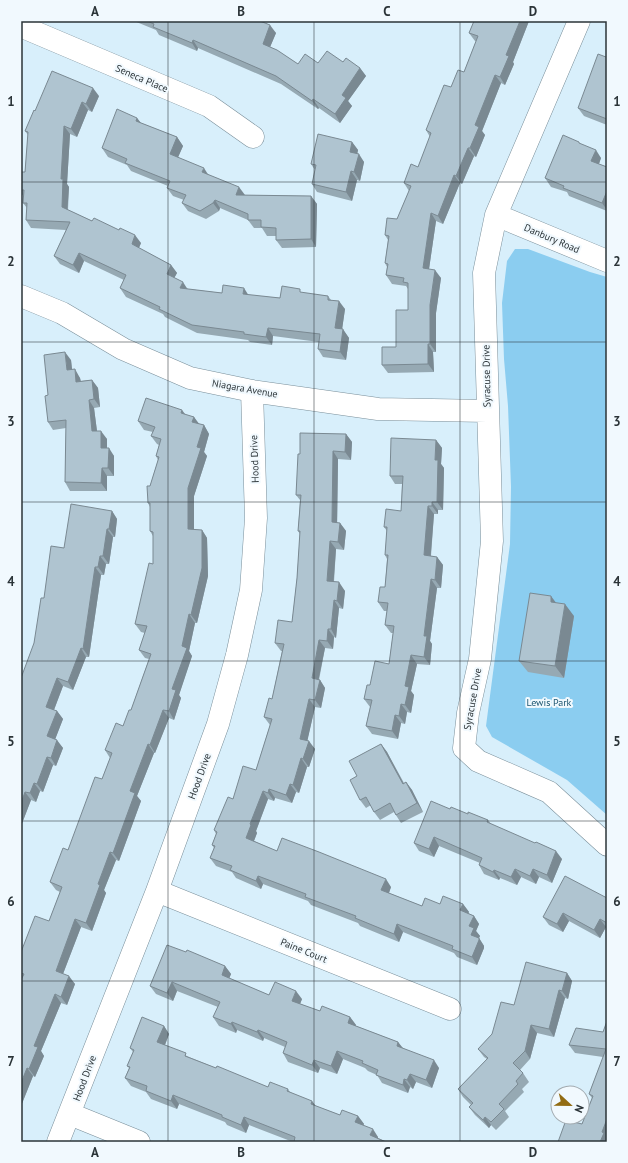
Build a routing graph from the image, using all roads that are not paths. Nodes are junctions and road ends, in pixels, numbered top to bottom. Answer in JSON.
{"nodes":[{"id":1,"x":578,"y":21,"type":"edge"},
{"id":2,"x":25,"y":29,"type":"edge"},
{"id":3,"x":253,"y":137,"type":"dead end"},
{"id":4,"x":496,"y":215,"type":"junction"},
{"id":5,"x":607,"y":261,"type":"edge"},
{"id":6,"x":21,"y":296,"type":"edge"},
{"id":7,"x":252,"y":391,"type":"junction"},
{"id":8,"x":487,"y":411,"type":"junction"},
{"id":9,"x":607,"y":845,"type":"edge"},
{"id":10,"x":157,"y":892,"type":"junction"},
{"id":11,"x":450,"y":1009,"type":"dead end"},
{"id":12,"x":70,"y":1114,"type":"junction"},
{"id":13,"x":58,"y":1142,"type":"edge"},
{"id":14,"x":140,"y":1142,"type":"edge"}],
"edges":[{"from":1,"to":4,"type":"street","name":"Syracuse Drive"},
{"from":2,"to":3,"type":"street","name":"Seneca Place"},
{"from":4,"to":5,"type":"street","name":"Danbury Road"},
{"from":4,"to":8,"type":"street","name":"Syracuse Drive"},
{"from":6,"to":7,"type":"street","name":"Niagara Avenue"},
{"from":7,"to":8,"type":"street","name":"Niagara Avenue"},
{"from":7,"to":10,"type":"street","name":"Hood Drive"},
{"from":8,"to":9,"type":"street","name":"Syracuse Drive"},
{"from":10,"to":11,"type":"street","name":"Paine Court"},
{"from":10,"to":12,"type":"street","name":"Hood Drive"},
{"from":12,"to":13,"type":"street","name":"Hood Drive"},
{"from":12,"to":14,"type":"street"}]}
